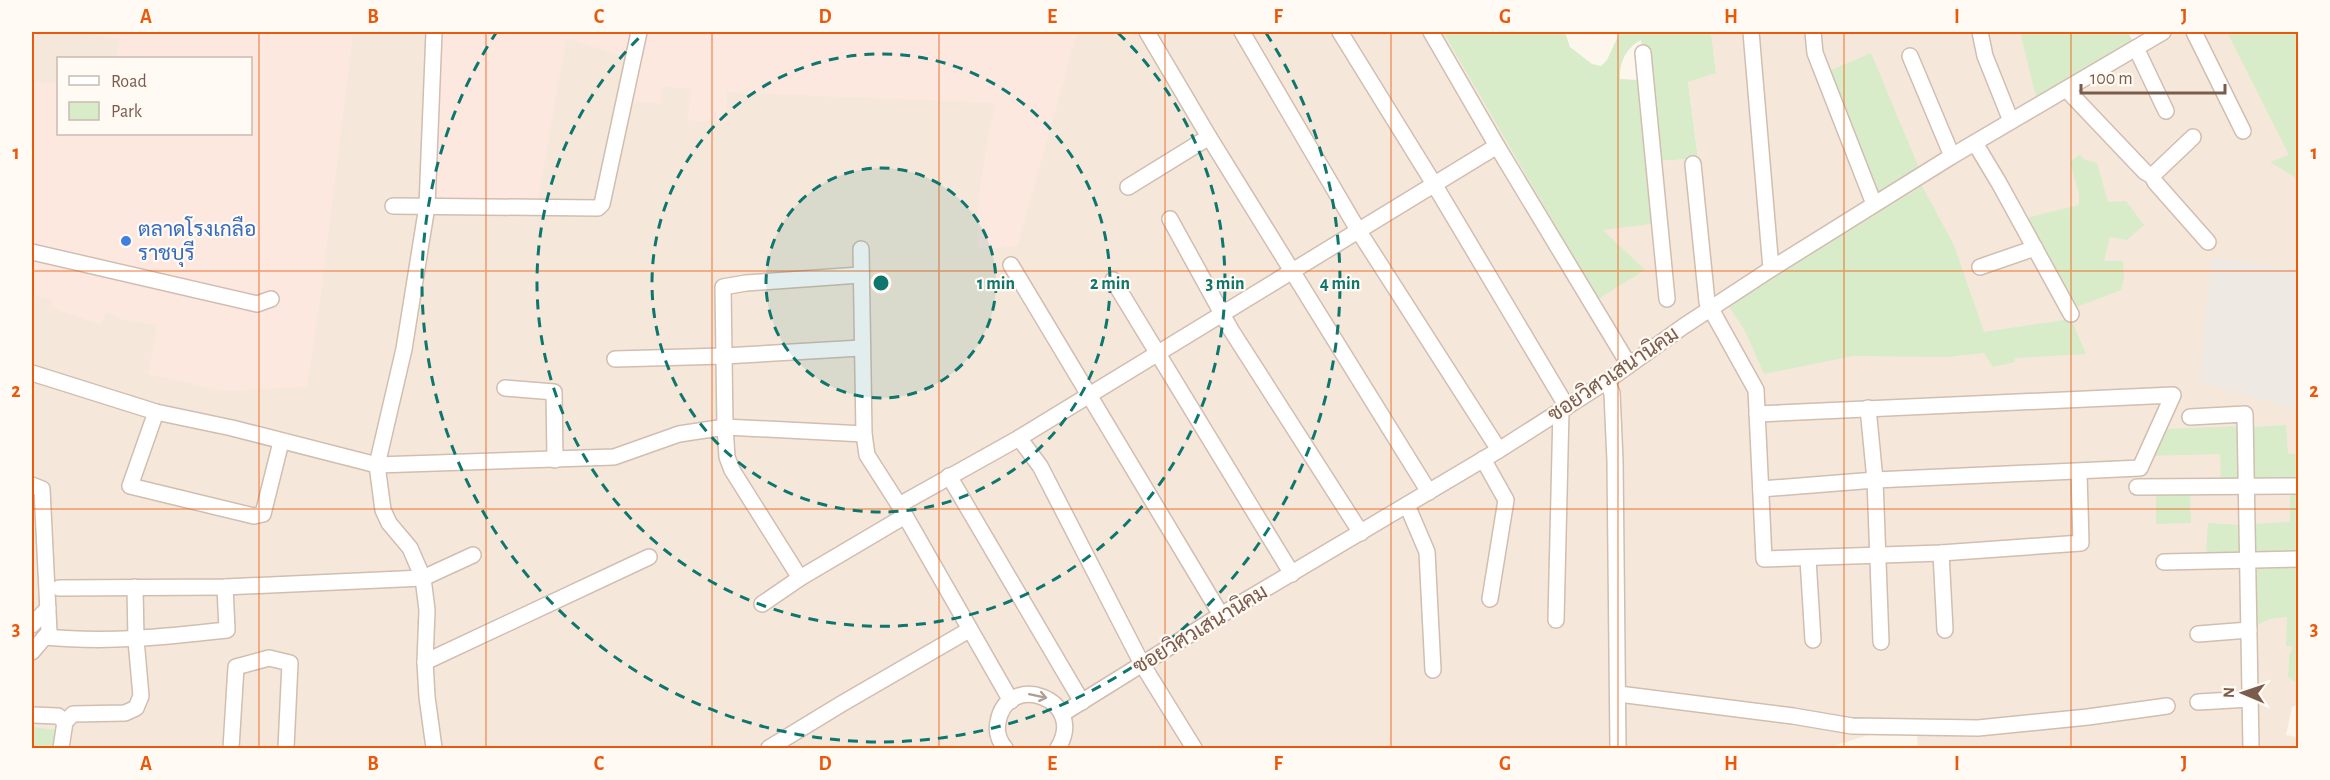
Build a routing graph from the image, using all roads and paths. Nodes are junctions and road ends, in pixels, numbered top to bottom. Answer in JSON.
{"nodes":[{"id":1,"x":434,"y":32,"type":"edge"},
{"id":2,"x":639,"y":32,"type":"edge"},
{"id":3,"x":1147,"y":32,"type":"edge"},
{"id":4,"x":1242,"y":32,"type":"edge"},
{"id":5,"x":1340,"y":32,"type":"edge"},
{"id":6,"x":1431,"y":32,"type":"edge"},
{"id":7,"x":1751,"y":32,"type":"edge"},
{"id":8,"x":1813,"y":32,"type":"edge"},
{"id":9,"x":1980,"y":32,"type":"edge"},
{"id":10,"x":2163,"y":32,"type":"edge"},
{"id":11,"x":2194,"y":32,"type":"edge"},
{"id":12,"x":2136,"y":48,"type":"junction"},
{"id":13,"x":1643,"y":53,"type":"dead end"},
{"id":14,"x":1910,"y":56,"type":"dead end"},
{"id":15,"x":2067,"y":90,"type":"junction"},
{"id":16,"x":2166,"y":111,"type":"dead end"},
{"id":17,"x":2011,"y":121,"type":"junction"},
{"id":18,"x":2243,"y":131,"type":"dead end"},
{"id":19,"x":1209,"y":136,"type":"junction"},
{"id":20,"x":2193,"y":137,"type":"dead end"},
{"id":21,"x":1975,"y":143,"type":"junction"},
{"id":22,"x":1497,"y":146,"type":"junction"},
{"id":23,"x":1952,"y":156,"type":"junction"},
{"id":24,"x":1693,"y":164,"type":"dead end"},
{"id":25,"x":2152,"y":176,"type":"junction"},
{"id":26,"x":1434,"y":183,"type":"junction"},
{"id":27,"x":1128,"y":187,"type":"dead end"},
{"id":28,"x":1874,"y":204,"type":"junction"},
{"id":29,"x":393,"y":206,"type":"dead end"},
{"id":30,"x":427,"y":206,"type":"junction"},
{"id":31,"x":1170,"y":219,"type":"dead end"},
{"id":32,"x":1359,"y":230,"type":"junction"},
{"id":33,"x":2208,"y":242,"type":"dead end"},
{"id":34,"x":2035,"y":248,"type":"junction"},
{"id":35,"x":861,"y":249,"type":"dead end"},
{"id":36,"x":32,"y":252,"type":"edge"},
{"id":37,"x":1011,"y":265,"type":"dead end"},
{"id":38,"x":1980,"y":267,"type":"dead end"},
{"id":39,"x":1771,"y":268,"type":"junction"},
{"id":40,"x":1292,"y":271,"type":"junction"},
{"id":41,"x":860,"y":275,"type":"junction"},
{"id":42,"x":1113,"y":280,"type":"dead end"},
{"id":43,"x":271,"y":298,"type":"dead end"},
{"id":44,"x":1667,"y":299,"type":"dead end"},
{"id":45,"x":1711,"y":308,"type":"junction"},
{"id":46,"x":1222,"y":313,"type":"junction"},
{"id":47,"x":2071,"y":314,"type":"dead end"},
{"id":48,"x":861,"y":348,"type":"junction"},
{"id":49,"x":1156,"y":354,"type":"junction"},
{"id":50,"x":724,"y":356,"type":"junction"},
{"id":51,"x":615,"y":358,"type":"dead end"},
{"id":52,"x":1629,"y":365,"type":"junction"},
{"id":53,"x":32,"y":373,"type":"edge"},
{"id":54,"x":1607,"y":381,"type":"junction"},
{"id":55,"x":505,"y":388,"type":"dead end"},
{"id":56,"x":1089,"y":395,"type":"junction"},
{"id":57,"x":1868,"y":408,"type":"junction"},
{"id":58,"x":1564,"y":409,"type":"junction"},
{"id":59,"x":156,"y":412,"type":"junction"},
{"id":60,"x":1757,"y":414,"type":"junction"},
{"id":61,"x":2190,"y":417,"type":"dead end"},
{"id":62,"x":725,"y":427,"type":"junction"},
{"id":63,"x":864,"y":434,"type":"junction"},
{"id":64,"x":1019,"y":438,"type":"junction"},
{"id":65,"x":280,"y":442,"type":"junction"},
{"id":66,"x":1499,"y":450,"type":"junction"},
{"id":67,"x":1483,"y":459,"type":"junction"},
{"id":68,"x":555,"y":460,"type":"junction"},
{"id":69,"x":377,"y":465,"type":"junction"},
{"id":70,"x":2079,"y":472,"type":"junction"},
{"id":71,"x":949,"y":476,"type":"junction"},
{"id":72,"x":1875,"y":480,"type":"junction"},
{"id":73,"x":32,"y":485,"type":"edge"},
{"id":74,"x":2246,"y":486,"type":"junction"},
{"id":75,"x":2298,"y":486,"type":"edge"},
{"id":76,"x":2137,"y":487,"type":"dead end"},
{"id":77,"x":1761,"y":489,"type":"junction"},
{"id":78,"x":1430,"y":492,"type":"junction"},
{"id":79,"x":1407,"y":505,"type":"junction"},
{"id":80,"x":902,"y":511,"type":"junction"},
{"id":81,"x":1361,"y":533,"type":"junction"},
{"id":82,"x":1941,"y":553,"type":"junction"},
{"id":83,"x":473,"y":555,"type":"dead end"},
{"id":84,"x":1877,"y":555,"type":"junction"},
{"id":85,"x":649,"y":557,"type":"dead end"},
{"id":86,"x":1808,"y":559,"type":"junction"},
{"id":87,"x":2247,"y":559,"type":"junction"},
{"id":88,"x":2298,"y":559,"type":"edge"},
{"id":89,"x":2164,"y":562,"type":"dead end"},
{"id":90,"x":1292,"y":574,"type":"junction"},
{"id":91,"x":423,"y":578,"type":"junction"},
{"id":92,"x":800,"y":578,"type":"junction"},
{"id":93,"x":135,"y":587,"type":"junction"},
{"id":94,"x":225,"y":587,"type":"junction"},
{"id":95,"x":59,"y":588,"type":"dead end"},
{"id":96,"x":1490,"y":599,"type":"dead end"},
{"id":97,"x":762,"y":604,"type":"dead end"},
{"id":98,"x":48,"y":608,"type":"junction"},
{"id":99,"x":1221,"y":615,"type":"junction"},
{"id":100,"x":1556,"y":620,"type":"dead end"},
{"id":101,"x":32,"y":625,"type":"edge"},
{"id":102,"x":969,"y":630,"type":"junction"},
{"id":103,"x":1945,"y":630,"type":"dead end"},
{"id":104,"x":2249,"y":630,"type":"junction"},
{"id":105,"x":2198,"y":634,"type":"dead end"},
{"id":106,"x":45,"y":637,"type":"junction"},
{"id":107,"x":136,"y":640,"type":"junction"},
{"id":108,"x":1813,"y":640,"type":"dead end"},
{"id":109,"x":1881,"y":642,"type":"dead end"},
{"id":110,"x":32,"y":652,"type":"edge"},
{"id":111,"x":425,"y":662,"type":"junction"},
{"id":112,"x":1142,"y":664,"type":"junction"},
{"id":113,"x":1433,"y":670,"type":"dead end"},
{"id":114,"x":1619,"y":694,"type":"junction"},
{"id":115,"x":2250,"y":699,"type":"junction"},
{"id":116,"x":1011,"y":701,"type":"junction"},
{"id":117,"x":1082,"y":702,"type":"junction"},
{"id":118,"x":2198,"y":702,"type":"dead end"},
{"id":119,"x":2167,"y":706,"type":"dead end"},
{"id":120,"x":1062,"y":714,"type":"junction"},
{"id":121,"x":32,"y":715,"type":"edge"},
{"id":122,"x":65,"y":722,"type":"junction"},
{"id":123,"x":61,"y":748,"type":"edge"},
{"id":124,"x":231,"y":748,"type":"edge"},
{"id":125,"x":286,"y":748,"type":"edge"},
{"id":126,"x":434,"y":748,"type":"edge"},
{"id":127,"x":769,"y":748,"type":"edge"},
{"id":128,"x":1002,"y":748,"type":"edge"},
{"id":129,"x":1058,"y":748,"type":"edge"},
{"id":130,"x":1194,"y":748,"type":"edge"},
{"id":131,"x":1618,"y":748,"type":"edge"},
{"id":132,"x":2251,"y":748,"type":"edge"}],
"edges":[{"from":1,"to":30,"type":"street"},
{"from":2,"to":30,"type":"street"},
{"from":3,"to":19,"type":"street"},
{"from":4,"to":32,"type":"street"},
{"from":5,"to":26,"type":"street"},
{"from":6,"to":22,"type":"street"},
{"from":7,"to":39,"type":"street"},
{"from":8,"to":28,"type":"street"},
{"from":9,"to":17,"type":"street"},
{"from":10,"to":12,"type":"street","name":"ซอยวิศวเสนานิคม"},
{"from":11,"to":18,"type":"street"},
{"from":12,"to":15,"type":"street","name":"ซอยวิศวเสนานิคม"},
{"from":12,"to":16,"type":"street"},
{"from":13,"to":44,"type":"street"},
{"from":14,"to":23,"type":"street"},
{"from":15,"to":17,"type":"street","name":"ซอยวิศวเสนานิคม"},
{"from":15,"to":25,"type":"street"},
{"from":17,"to":21,"type":"street","name":"ซอยวิศวเสนานิคม"},
{"from":19,"to":27,"type":"street"},
{"from":19,"to":40,"type":"street"},
{"from":20,"to":25,"type":"street"},
{"from":21,"to":23,"type":"street","name":"ซอยวิศวเสนานิคม"},
{"from":21,"to":34,"type":"street"},
{"from":22,"to":26,"type":"street"},
{"from":22,"to":52,"type":"street"},
{"from":23,"to":28,"type":"street","name":"ซอยวิศวเสนานิคม"},
{"from":24,"to":45,"type":"street"},
{"from":25,"to":33,"type":"street"},
{"from":26,"to":32,"type":"street"},
{"from":26,"to":58,"type":"street"},
{"from":28,"to":39,"type":"street","name":"ซอยวิศวเสนานิคม"},
{"from":29,"to":30,"type":"street"},
{"from":30,"to":69,"type":"street"},
{"from":31,"to":46,"type":"street"},
{"from":32,"to":40,"type":"street"},
{"from":32,"to":66,"type":"street"},
{"from":34,"to":38,"type":"street"},
{"from":34,"to":47,"type":"street"},
{"from":35,"to":41,"type":"street"},
{"from":36,"to":43,"type":"street"},
{"from":37,"to":56,"type":"street"},
{"from":39,"to":45,"type":"street","name":"ซอยวิศวเสนานิคม"},
{"from":40,"to":46,"type":"street"},
{"from":40,"to":78,"type":"street"},
{"from":41,"to":48,"type":"street"},
{"from":41,"to":50,"type":"street"},
{"from":42,"to":49,"type":"street"},
{"from":45,"to":52,"type":"street","name":"ซอยวิศวเสนานิคม"},
{"from":45,"to":60,"type":"street"},
{"from":46,"to":49,"type":"street"},
{"from":46,"to":81,"type":"street"},
{"from":48,"to":50,"type":"street"},
{"from":48,"to":63,"type":"street"},
{"from":49,"to":56,"type":"street"},
{"from":49,"to":90,"type":"street"},
{"from":50,"to":51,"type":"street"},
{"from":50,"to":62,"type":"street"},
{"from":52,"to":54,"type":"street","name":"ซอยวิศวเสนานิคม"},
{"from":53,"to":59,"type":"street"},
{"from":54,"to":58,"type":"street","name":"ซอยวิศวเสนานิคม"},
{"from":54,"to":114,"type":"street"},
{"from":55,"to":68,"type":"street"},
{"from":56,"to":64,"type":"street"},
{"from":56,"to":99,"type":"street"},
{"from":57,"to":60,"type":"street"},
{"from":57,"to":70,"type":"street"},
{"from":57,"to":72,"type":"street"},
{"from":58,"to":66,"type":"street","name":"ซอยวิศวเสนานิคม"},
{"from":58,"to":100,"type":"street"},
{"from":59,"to":65,"type":"street"},
{"from":59,"to":65,"type":"street"},
{"from":60,"to":77,"type":"street"},
{"from":61,"to":74,"type":"street"},
{"from":62,"to":63,"type":"street"},
{"from":62,"to":68,"type":"street"},
{"from":62,"to":92,"type":"street"},
{"from":63,"to":80,"type":"street"},
{"from":64,"to":71,"type":"street"},
{"from":64,"to":112,"type":"street"},
{"from":65,"to":69,"type":"street"},
{"from":66,"to":67,"type":"street","name":"ซอยวิศวเสนานิคม"},
{"from":67,"to":78,"type":"street","name":"ซอยวิศวเสนานิคม"},
{"from":67,"to":96,"type":"street"},
{"from":68,"to":69,"type":"street"},
{"from":69,"to":91,"type":"street"},
{"from":70,"to":72,"type":"street"},
{"from":70,"to":82,"type":"street"},
{"from":71,"to":80,"type":"street"},
{"from":71,"to":117,"type":"street"},
{"from":72,"to":77,"type":"street"},
{"from":72,"to":84,"type":"street"},
{"from":73,"to":98,"type":"street"},
{"from":74,"to":75,"type":"street"},
{"from":74,"to":76,"type":"street"},
{"from":74,"to":87,"type":"street"},
{"from":77,"to":86,"type":"street"},
{"from":78,"to":79,"type":"street","name":"ซอยวิศวเสนานิคม"},
{"from":79,"to":81,"type":"street","name":"ซอยวิศวเสนานิคม"},
{"from":79,"to":113,"type":"street"},
{"from":80,"to":92,"type":"street"},
{"from":80,"to":102,"type":"street"},
{"from":81,"to":90,"type":"street","name":"ซอยวิศวเสนานิคม"},
{"from":82,"to":84,"type":"street"},
{"from":82,"to":103,"type":"street"},
{"from":83,"to":91,"type":"street"},
{"from":84,"to":86,"type":"street"},
{"from":84,"to":109,"type":"street"},
{"from":85,"to":111,"type":"street"},
{"from":86,"to":108,"type":"street"},
{"from":87,"to":88,"type":"street"},
{"from":87,"to":89,"type":"street"},
{"from":87,"to":104,"type":"street"},
{"from":90,"to":99,"type":"street","name":"ซอยวิศวเสนานิคม"},
{"from":91,"to":94,"type":"street"},
{"from":91,"to":111,"type":"street"},
{"from":92,"to":97,"type":"street"},
{"from":93,"to":94,"type":"street"},
{"from":93,"to":95,"type":"street"},
{"from":93,"to":107,"type":"street"},
{"from":94,"to":107,"type":"street"},
{"from":98,"to":101,"type":"street"},
{"from":98,"to":106,"type":"street"},
{"from":99,"to":112,"type":"street","name":"ซอยวิศวเสนานิคม"},
{"from":102,"to":116,"type":"street"},
{"from":102,"to":127,"type":"street"},
{"from":104,"to":105,"type":"street"},
{"from":104,"to":115,"type":"street"},
{"from":106,"to":107,"type":"street"},
{"from":106,"to":110,"type":"street"},
{"from":107,"to":122,"type":"street"},
{"from":111,"to":126,"type":"street"},
{"from":112,"to":117,"type":"street","name":"ซอยวิศวเสนานิคม"},
{"from":112,"to":130,"type":"street"},
{"from":114,"to":119,"type":"street"},
{"from":114,"to":131,"type":"street"},
{"from":115,"to":118,"type":"street"},
{"from":115,"to":132,"type":"street"},
{"from":116,"to":120,"type":"street","one_way":true},
{"from":116,"to":128,"type":"street"},
{"from":117,"to":120,"type":"street","name":"ซอยวิศวเสนานิคม"},
{"from":120,"to":129,"type":"street"},
{"from":121,"to":122,"type":"street"},
{"from":122,"to":123,"type":"street"},
{"from":124,"to":125,"type":"street"}]}
